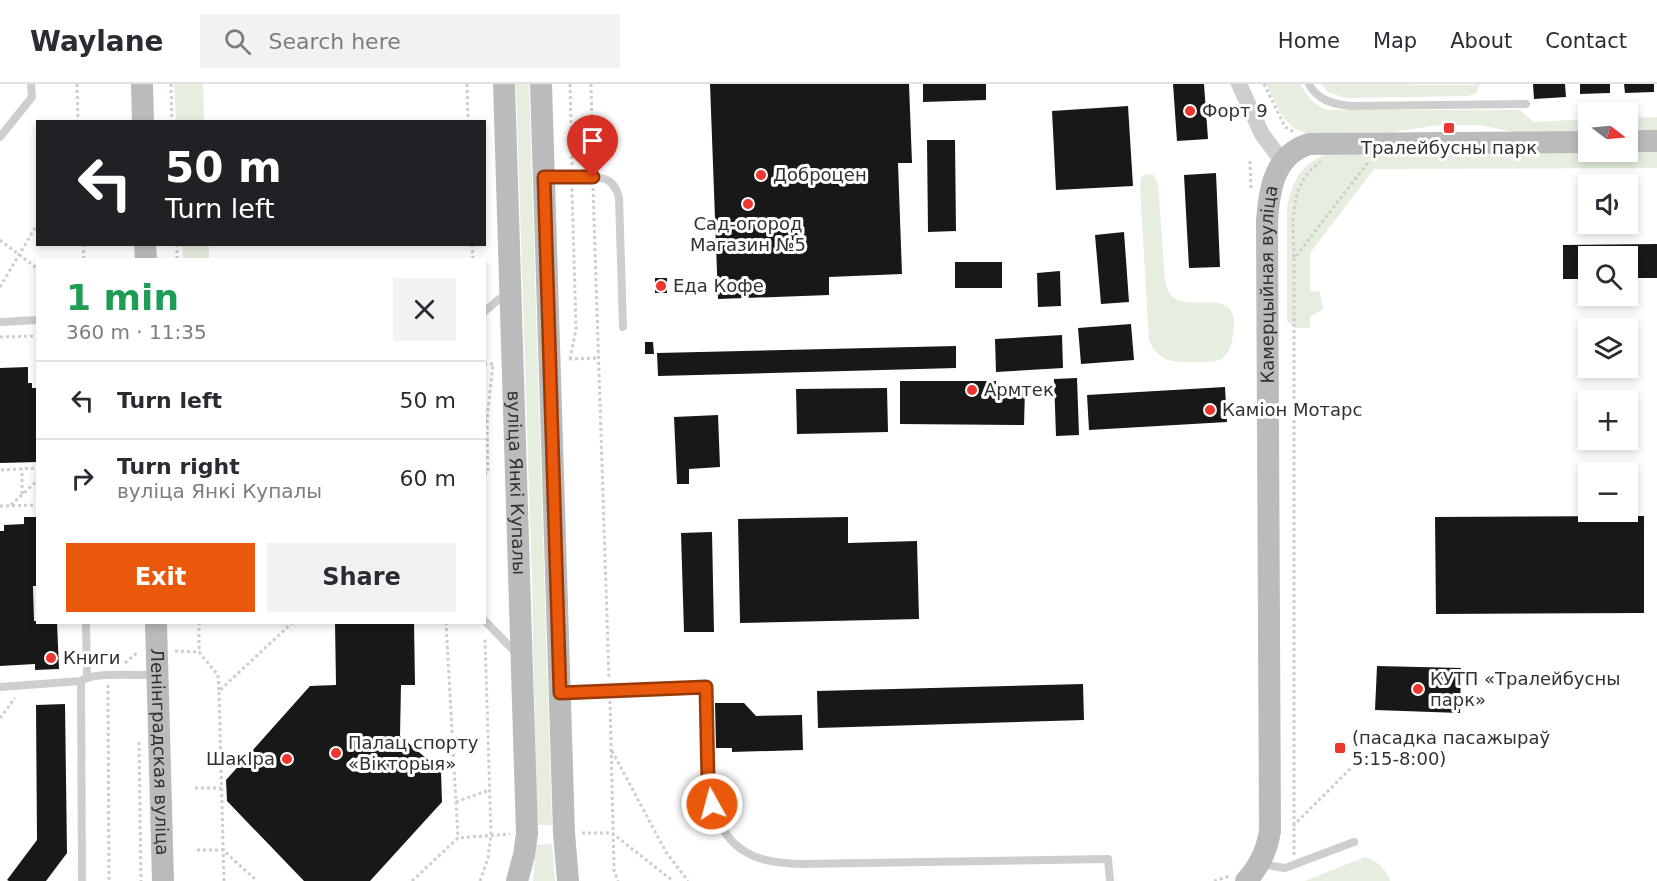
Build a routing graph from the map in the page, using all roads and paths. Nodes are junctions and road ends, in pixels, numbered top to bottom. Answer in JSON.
{"nodes":[{"id":1,"x":31,"y":84,"type":"edge"},
{"id":2,"x":77,"y":84,"type":"edge"},
{"id":3,"x":142,"y":84,"type":"edge"},
{"id":4,"x":171,"y":84,"type":"edge"},
{"id":5,"x":467,"y":84,"type":"edge"},
{"id":6,"x":504,"y":84,"type":"edge"},
{"id":7,"x":541,"y":84,"type":"edge"},
{"id":8,"x":570,"y":84,"type":"edge"},
{"id":9,"x":591,"y":84,"type":"edge"},
{"id":10,"x":1239,"y":84,"type":"edge"},
{"id":11,"x":1264,"y":84,"type":"edge"},
{"id":12,"x":1309,"y":84,"type":"edge"},
{"id":13,"x":1526,"y":104,"type":"dead end"},
{"id":14,"x":78,"y":120,"type":"edge"},
{"id":15,"x":143,"y":120,"type":"edge"},
{"id":16,"x":172,"y":120,"type":"edge"},
{"id":17,"x":468,"y":120,"type":"edge"},
{"id":18,"x":1297,"y":133,"type":"dead end"},
{"id":19,"x":0,"y":137,"type":"edge"},
{"id":20,"x":1657,"y":141,"type":"edge"},
{"id":21,"x":1638,"y":145,"type":"edge"},
{"id":22,"x":1578,"y":148,"type":"edge"},
{"id":23,"x":1364,"y":157,"type":"dead end"},
{"id":24,"x":1330,"y":159,"type":"dead end"},
{"id":25,"x":1282,"y":161,"type":"junction"},
{"id":26,"x":544,"y":177,"type":"junction"},
{"id":27,"x":572,"y":177,"type":"junction"},
{"id":28,"x":593,"y":177,"type":"junction"},
{"id":29,"x":36,"y":226,"type":"edge"},
{"id":30,"x":0,"y":240,"type":"edge"},
{"id":31,"x":18,"y":254,"type":"junction"},
{"id":32,"x":1294,"y":259,"type":"junction"},
{"id":33,"x":36,"y":268,"type":"edge"},
{"id":34,"x":0,"y":287,"type":"edge"},
{"id":35,"x":511,"y":296,"type":"junction"},
{"id":36,"x":486,"y":311,"type":"edge"},
{"id":37,"x":36,"y":320,"type":"edge"},
{"id":38,"x":0,"y":322,"type":"edge"},
{"id":39,"x":623,"y":327,"type":"dead end"},
{"id":40,"x":36,"y":336,"type":"edge"},
{"id":41,"x":0,"y":337,"type":"edge"},
{"id":42,"x":570,"y":359,"type":"dead end"},
{"id":43,"x":493,"y":364,"type":"dead end"},
{"id":44,"x":486,"y":420,"type":"edge"},
{"id":45,"x":22,"y":468,"type":"junction"},
{"id":46,"x":36,"y":468,"type":"edge"},
{"id":47,"x":1,"y":470,"type":"edge"},
{"id":48,"x":486,"y":473,"type":"edge"},
{"id":49,"x":36,"y":482,"type":"edge"},
{"id":50,"x":22,"y":494,"type":"junction"},
{"id":51,"x":11,"y":505,"type":"junction"},
{"id":52,"x":36,"y":505,"type":"edge"},
{"id":53,"x":0,"y":506,"type":"edge"},
{"id":54,"x":486,"y":621,"type":"edge"},
{"id":55,"x":86,"y":624,"type":"edge"},
{"id":56,"x":156,"y":624,"type":"edge"},
{"id":57,"x":199,"y":624,"type":"edge"},
{"id":58,"x":290,"y":624,"type":"edge"},
{"id":59,"x":446,"y":624,"type":"edge"},
{"id":60,"x":485,"y":624,"type":"edge"},
{"id":61,"x":138,"y":652,"type":"dead end"},
{"id":62,"x":199,"y":652,"type":"dead end"},
{"id":63,"x":522,"y":664,"type":"junction"},
{"id":64,"x":148,"y":675,"type":"junction"},
{"id":65,"x":108,"y":676,"type":"junction"},
{"id":66,"x":84,"y":679,"type":"junction"},
{"id":67,"x":0,"y":687,"type":"edge"},
{"id":68,"x":610,"y":691,"type":"junction"},
{"id":69,"x":560,"y":693,"type":"junction"},
{"id":70,"x":139,"y":733,"type":"dead end"},
{"id":71,"x":611,"y":749,"type":"junction"},
{"id":72,"x":195,"y":788,"type":"dead end"},
{"id":73,"x":221,"y":788,"type":"junction"},
{"id":74,"x":489,"y":790,"type":"junction"},
{"id":75,"x":456,"y":802,"type":"junction"},
{"id":76,"x":612,"y":833,"type":"junction"},
{"id":77,"x":491,"y":834,"type":"junction"},
{"id":78,"x":458,"y":838,"type":"junction"},
{"id":79,"x":1354,"y":842,"type":"dead end"},
{"id":80,"x":197,"y":850,"type":"dead end"},
{"id":81,"x":223,"y":850,"type":"junction"},
{"id":82,"x":1294,"y":865,"type":"junction"},
{"id":83,"x":1253,"y":873,"type":"edge"},
{"id":84,"x":82,"y":881,"type":"edge"},
{"id":85,"x":109,"y":881,"type":"edge"},
{"id":86,"x":141,"y":881,"type":"edge"},
{"id":87,"x":164,"y":881,"type":"edge"},
{"id":88,"x":224,"y":881,"type":"edge"},
{"id":89,"x":257,"y":881,"type":"edge"},
{"id":90,"x":412,"y":881,"type":"edge"},
{"id":91,"x":480,"y":881,"type":"edge"},
{"id":92,"x":517,"y":881,"type":"edge"},
{"id":93,"x":568,"y":881,"type":"edge"},
{"id":94,"x":618,"y":881,"type":"edge"},
{"id":95,"x":673,"y":881,"type":"edge"},
{"id":96,"x":688,"y":881,"type":"edge"},
{"id":97,"x":1110,"y":881,"type":"edge"}],
"edges":[{"from":1,"to":19,"type":"lane"},
{"from":2,"to":14,"type":"path"},
{"from":3,"to":15,"type":"main road"},
{"from":4,"to":16,"type":"path"},
{"from":5,"to":17,"type":"path"},
{"from":6,"to":35,"type":"main road","name":"вуліца Янкі Купалы"},
{"from":7,"to":26,"type":"main road","name":"вуліца Янкі Купалы"},
{"from":8,"to":27,"type":"path"},
{"from":9,"to":28,"type":"path"},
{"from":10,"to":25,"type":"street"},
{"from":11,"to":18,"type":"path"},
{"from":12,"to":13,"type":"lane"},
{"from":20,"to":21,"type":"main road"},
{"from":22,"to":25,"type":"main road","name":"Камерцыйная вуліца"},
{"from":23,"to":32,"type":"path"},
{"from":24,"to":32,"type":"path"},
{"from":25,"to":83,"type":"main road","name":"Камерцыйная вуліца"},
{"from":26,"to":27,"type":"lane"},
{"from":26,"to":69,"type":"main road","name":"вуліца Янкі Купалы"},
{"from":27,"to":28,"type":"lane"},
{"from":27,"to":42,"type":"path"},
{"from":28,"to":39,"type":"lane"},
{"from":28,"to":68,"type":"path"},
{"from":29,"to":31,"type":"path"},
{"from":30,"to":31,"type":"path"},
{"from":31,"to":33,"type":"path"},
{"from":31,"to":34,"type":"path"},
{"from":32,"to":82,"type":"path"},
{"from":35,"to":36,"type":"lane"},
{"from":35,"to":63,"type":"main road","name":"вуліца Янкі Купалы"},
{"from":37,"to":38,"type":"lane"},
{"from":40,"to":41,"type":"path"},
{"from":43,"to":44,"type":"path"},
{"from":44,"to":48,"type":"path"},
{"from":45,"to":46,"type":"path"},
{"from":45,"to":47,"type":"path"},
{"from":45,"to":50,"type":"path"},
{"from":49,"to":50,"type":"path"},
{"from":50,"to":51,"type":"path"},
{"from":51,"to":52,"type":"path"},
{"from":51,"to":53,"type":"path"},
{"from":54,"to":63,"type":"lane"},
{"from":55,"to":66,"type":"lane"},
{"from":56,"to":64,"type":"main road","name":"Ленінградская вуліца"},
{"from":57,"to":62,"type":"path"},
{"from":58,"to":73,"type":"path"},
{"from":59,"to":75,"type":"path"},
{"from":60,"to":74,"type":"path"},
{"from":61,"to":64,"type":"path"},
{"from":63,"to":92,"type":"main road","name":"вуліца Янкі Купалы"},
{"from":64,"to":65,"type":"lane"},
{"from":64,"to":87,"type":"main road","name":"Ленінградская вуліца"},
{"from":65,"to":66,"type":"lane"},
{"from":65,"to":85,"type":"path"},
{"from":66,"to":67,"type":"lane"},
{"from":66,"to":84,"type":"lane"},
{"from":68,"to":69,"type":"lane"},
{"from":68,"to":71,"type":"path"},
{"from":68,"to":97,"type":"lane"},
{"from":69,"to":93,"type":"main road","name":"вуліца Янкі Купалы"},
{"from":70,"to":86,"type":"path"},
{"from":71,"to":76,"type":"path"},
{"from":71,"to":96,"type":"path"},
{"from":72,"to":73,"type":"path"},
{"from":73,"to":81,"type":"path"},
{"from":74,"to":75,"type":"path"},
{"from":74,"to":77,"type":"path"},
{"from":75,"to":78,"type":"path"},
{"from":76,"to":94,"type":"path"},
{"from":76,"to":95,"type":"path"},
{"from":77,"to":78,"type":"path"},
{"from":77,"to":91,"type":"path"},
{"from":78,"to":90,"type":"path"},
{"from":79,"to":82,"type":"lane"},
{"from":80,"to":81,"type":"path"},
{"from":81,"to":88,"type":"path"},
{"from":81,"to":89,"type":"path"},
{"from":82,"to":83,"type":"lane"}]}
